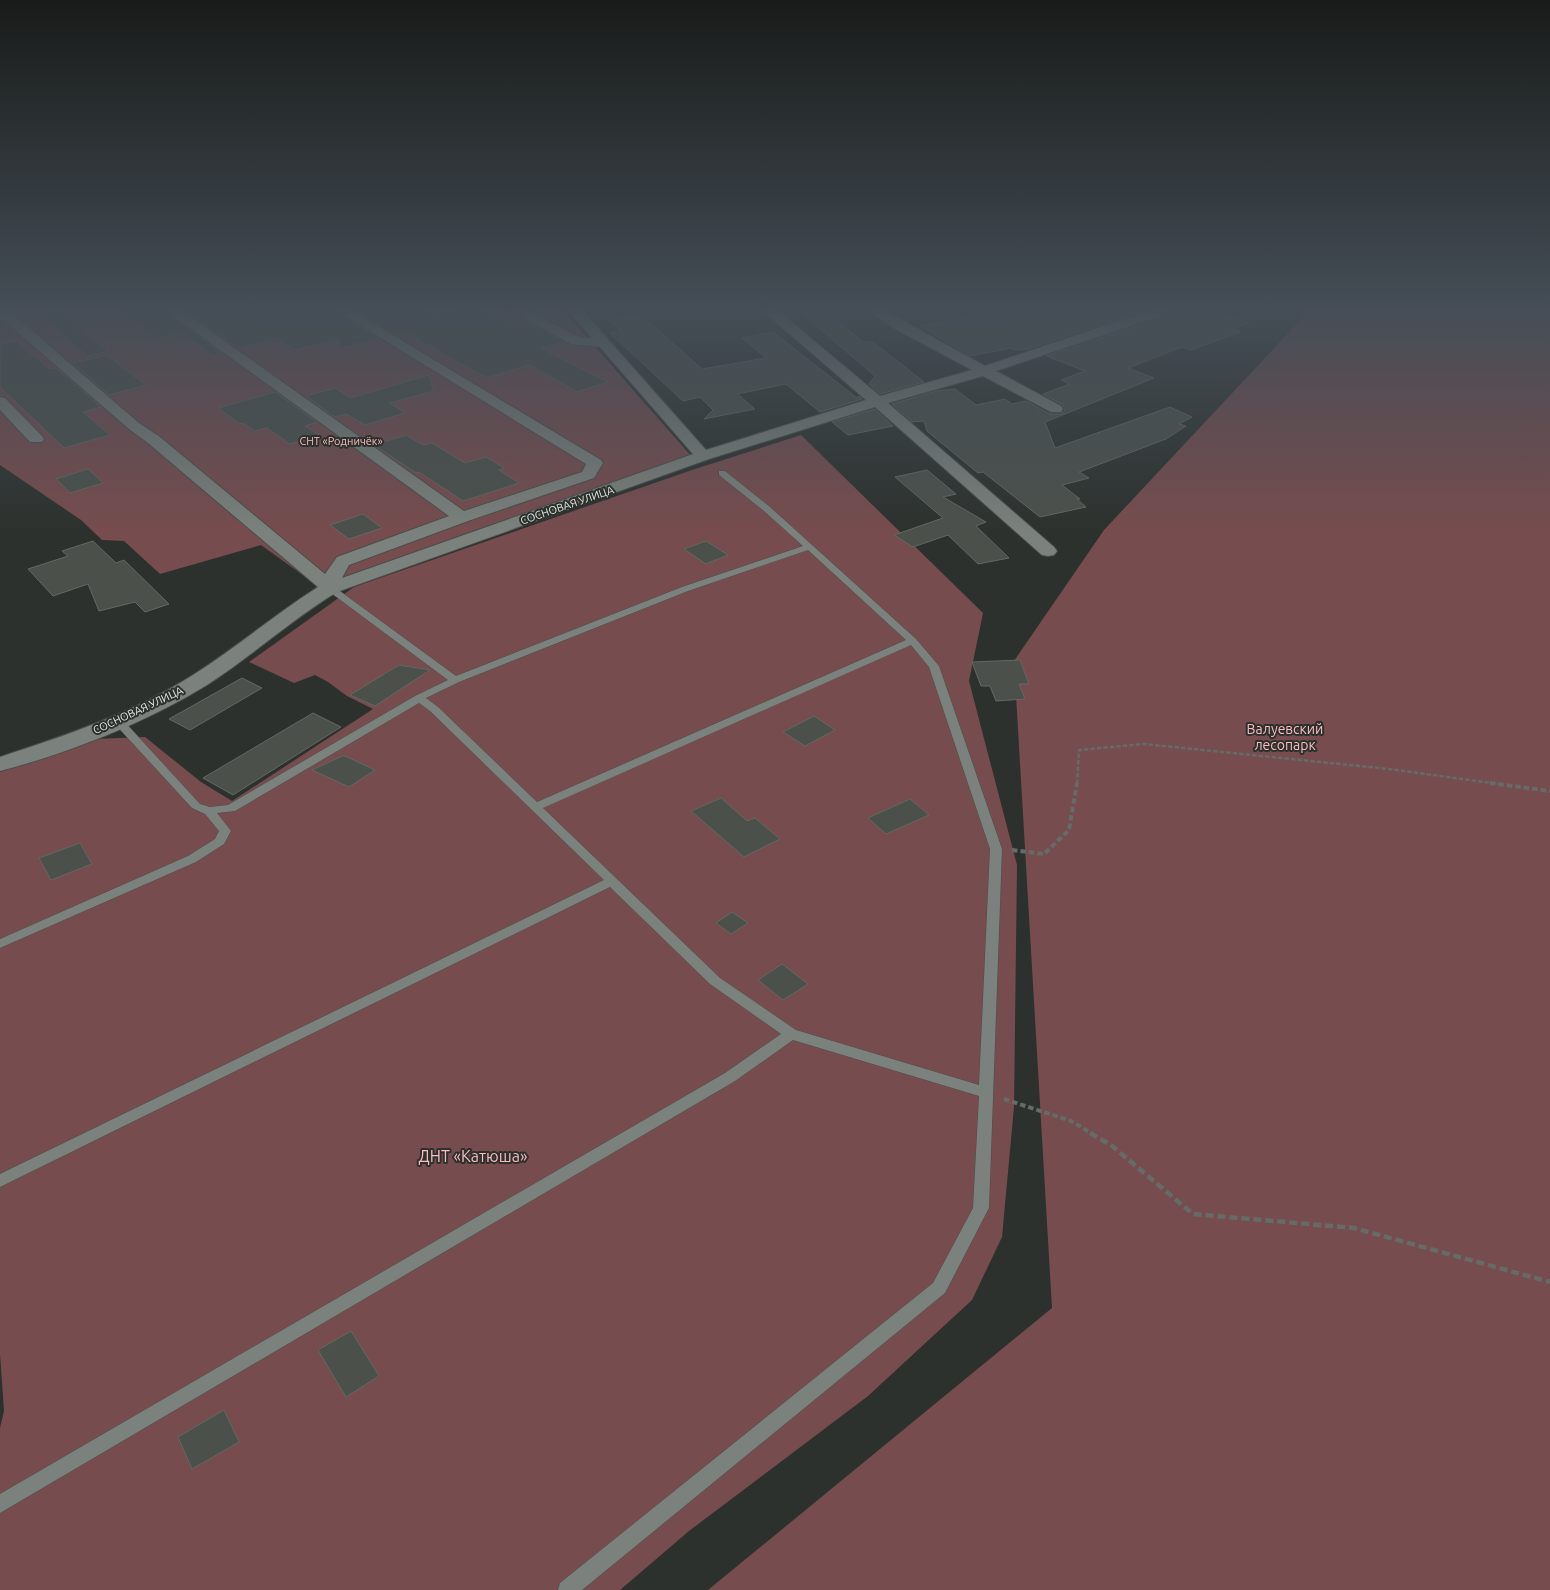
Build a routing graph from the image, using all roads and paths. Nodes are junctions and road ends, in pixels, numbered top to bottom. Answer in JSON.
{"nodes":[{"id":1,"x":86,"y":384,"type":"edge"},
{"id":2,"x":276,"y":384,"type":"edge"},
{"id":3,"x":465,"y":384,"type":"edge"},
{"id":4,"x":639,"y":384,"type":"edge"},
{"id":5,"x":857,"y":384,"type":"edge"},
{"id":6,"x":936,"y":384,"type":"edge"},
{"id":7,"x":1008,"y":384,"type":"edge"},
{"id":8,"x":0,"y":401,"type":"edge"},
{"id":9,"x":877,"y":401,"type":"junction"},
{"id":10,"x":1056,"y":409,"type":"dead end"},
{"id":11,"x":36,"y":439,"type":"dead end"},
{"id":12,"x":703,"y":456,"type":"junction"},
{"id":13,"x":722,"y":473,"type":"dead end"},
{"id":14,"x":462,"y":517,"type":"junction"},
{"id":15,"x":809,"y":546,"type":"junction"},
{"id":16,"x":1048,"y":551,"type":"dead end"},
{"id":17,"x":330,"y":588,"type":"junction"},
{"id":18,"x":913,"y":642,"type":"junction"},
{"id":19,"x":455,"y":680,"type":"junction"},
{"id":20,"x":419,"y":698,"type":"junction"},
{"id":21,"x":118,"y":722,"type":"junction"},
{"id":22,"x":0,"y":764,"type":"edge"},
{"id":23,"x":1550,"y":792,"type":"edge"},
{"id":24,"x":535,"y":807,"type":"junction"},
{"id":25,"x":209,"y":811,"type":"junction"},
{"id":26,"x":996,"y":849,"type":"junction"},
{"id":27,"x":612,"y":881,"type":"junction"},
{"id":28,"x":0,"y":944,"type":"edge"},
{"id":29,"x":791,"y":1034,"type":"junction"},
{"id":30,"x":986,"y":1093,"type":"junction"},
{"id":31,"x":0,"y":1181,"type":"edge"},
{"id":32,"x":1550,"y":1282,"type":"edge"},
{"id":33,"x":0,"y":1504,"type":"edge"},
{"id":34,"x":567,"y":1590,"type":"edge"}],
"edges":[{"from":1,"to":17,"type":"street"},
{"from":2,"to":14,"type":"street"},
{"from":3,"to":14,"type":"street"},
{"from":4,"to":12,"type":"street"},
{"from":5,"to":9,"type":"street"},
{"from":6,"to":9,"type":"street","name":"СОСНОВАЯ УЛИЦА"},
{"from":7,"to":10,"type":"street"},
{"from":8,"to":11,"type":"street"},
{"from":9,"to":12,"type":"street","name":"СОСНОВАЯ УЛИЦА"},
{"from":9,"to":16,"type":"street"},
{"from":12,"to":17,"type":"street","name":"СОСНОВАЯ УЛИЦА"},
{"from":13,"to":15,"type":"lane"},
{"from":14,"to":17,"type":"street"},
{"from":15,"to":18,"type":"lane"},
{"from":15,"to":19,"type":"lane"},
{"from":17,"to":19,"type":"lane"},
{"from":17,"to":21,"type":"street","name":"СОСНОВАЯ УЛИЦА"},
{"from":18,"to":24,"type":"lane"},
{"from":18,"to":26,"type":"lane"},
{"from":19,"to":20,"type":"lane"},
{"from":20,"to":24,"type":"lane"},
{"from":20,"to":25,"type":"lane"},
{"from":21,"to":22,"type":"street","name":"СОСНОВАЯ УЛИЦА"},
{"from":21,"to":25,"type":"lane"},
{"from":23,"to":26,"type":"path"},
{"from":24,"to":27,"type":"lane"},
{"from":25,"to":28,"type":"lane"},
{"from":26,"to":30,"type":"lane"},
{"from":27,"to":29,"type":"lane"},
{"from":27,"to":31,"type":"lane"},
{"from":29,"to":30,"type":"lane"},
{"from":29,"to":33,"type":"lane"},
{"from":30,"to":32,"type":"path"},
{"from":30,"to":34,"type":"lane"}]}
